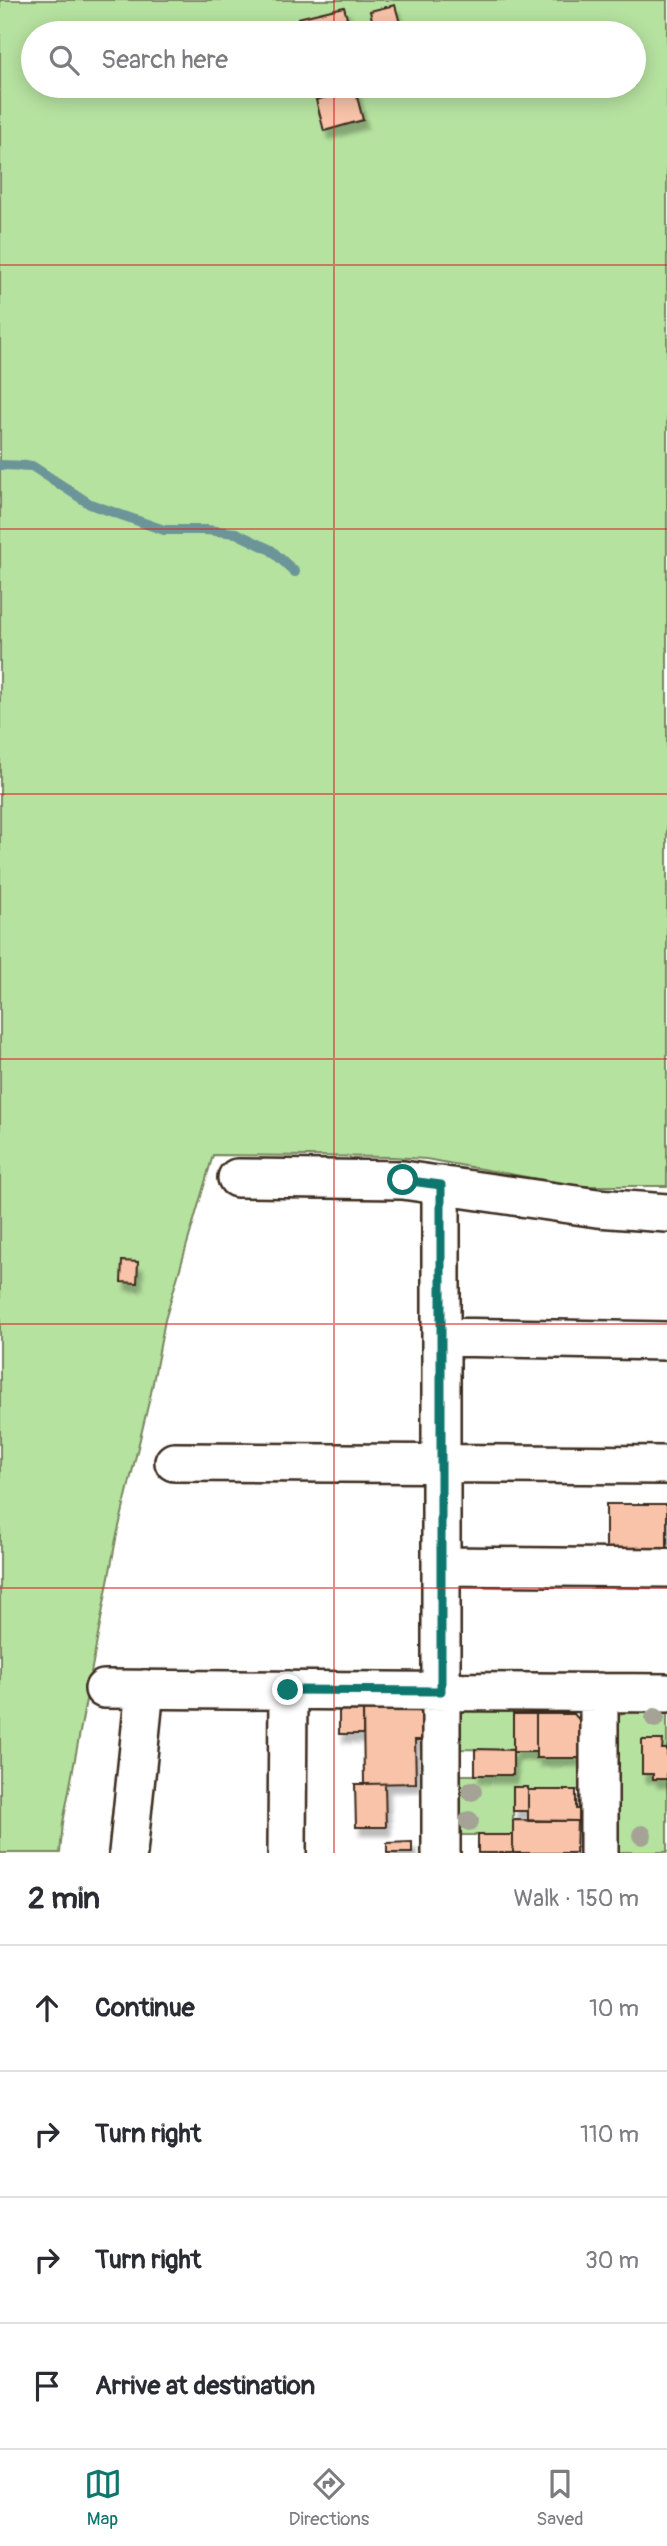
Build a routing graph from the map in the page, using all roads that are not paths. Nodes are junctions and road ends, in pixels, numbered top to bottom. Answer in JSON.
{"nodes":[{"id":1,"x":237,"y":1178,"type":"dead end"},
{"id":2,"x":441,"y":1185,"type":"junction"},
{"id":3,"x":667,"y":1213,"type":"edge"},
{"id":4,"x":441,"y":1337,"type":"junction"},
{"id":5,"x":667,"y":1341,"type":"edge"},
{"id":6,"x":174,"y":1462,"type":"dead end"},
{"id":7,"x":441,"y":1464,"type":"junction"},
{"id":8,"x":667,"y":1465,"type":"edge"},
{"id":9,"x":441,"y":1566,"type":"junction"},
{"id":10,"x":667,"y":1568,"type":"edge"},
{"id":11,"x":104,"y":1689,"type":"dead end"},
{"id":12,"x":145,"y":1689,"type":"junction"},
{"id":13,"x":288,"y":1690,"type":"junction"},
{"id":14,"x":441,"y":1691,"type":"junction"},
{"id":15,"x":599,"y":1692,"type":"junction"},
{"id":16,"x":667,"y":1693,"type":"edge"},
{"id":17,"x":128,"y":1853,"type":"edge"},
{"id":18,"x":287,"y":1853,"type":"edge"},
{"id":19,"x":441,"y":1853,"type":"edge"},
{"id":20,"x":599,"y":1853,"type":"edge"}],
"edges":[{"from":1,"to":2,"type":"street"},
{"from":2,"to":3,"type":"street"},
{"from":2,"to":4,"type":"street"},
{"from":4,"to":5,"type":"street"},
{"from":4,"to":7,"type":"street"},
{"from":6,"to":7,"type":"street"},
{"from":7,"to":8,"type":"street"},
{"from":7,"to":9,"type":"street"},
{"from":9,"to":10,"type":"street"},
{"from":9,"to":14,"type":"street"},
{"from":11,"to":12,"type":"street"},
{"from":12,"to":13,"type":"street"},
{"from":12,"to":17,"type":"street"},
{"from":13,"to":14,"type":"street"},
{"from":13,"to":18,"type":"street"},
{"from":14,"to":15,"type":"street"},
{"from":14,"to":19,"type":"street"},
{"from":15,"to":16,"type":"street"},
{"from":15,"to":20,"type":"street"}]}
